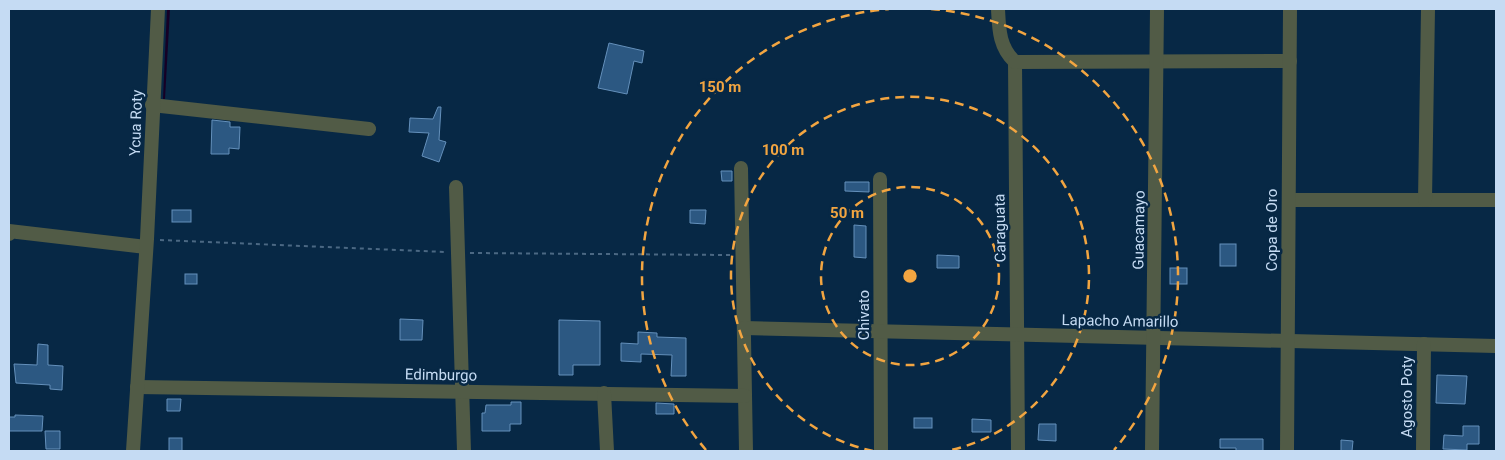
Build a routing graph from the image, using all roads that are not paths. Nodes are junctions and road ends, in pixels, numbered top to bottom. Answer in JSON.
{"nodes":[{"id":1,"x":158,"y":9,"type":"edge"},
{"id":2,"x":998,"y":9,"type":"edge"},
{"id":3,"x":1157,"y":9,"type":"edge"},
{"id":4,"x":1290,"y":9,"type":"edge"},
{"id":5,"x":1428,"y":9,"type":"edge"},
{"id":6,"x":1290,"y":61,"type":"junction"},
{"id":7,"x":1015,"y":62,"type":"junction"},
{"id":8,"x":1157,"y":62,"type":"junction"},
{"id":9,"x":152,"y":105,"type":"junction"},
{"id":10,"x":369,"y":129,"type":"dead end"},
{"id":11,"x":741,"y":168,"type":"dead end"},
{"id":12,"x":880,"y":179,"type":"dead end"},
{"id":13,"x":456,"y":187,"type":"dead end"},
{"id":14,"x":1289,"y":200,"type":"junction"},
{"id":15,"x":1425,"y":200,"type":"junction"},
{"id":16,"x":1496,"y":200,"type":"edge"},
{"id":17,"x":9,"y":234,"type":"edge"},
{"id":18,"x":147,"y":243,"type":"junction"},
{"id":19,"x":744,"y":328,"type":"junction"},
{"id":20,"x":880,"y":332,"type":"junction"},
{"id":21,"x":1018,"y":335,"type":"junction"},
{"id":22,"x":1154,"y":338,"type":"junction"},
{"id":23,"x":1288,"y":341,"type":"junction"},
{"id":24,"x":1424,"y":344,"type":"junction"},
{"id":25,"x":1496,"y":346,"type":"edge"},
{"id":26,"x":137,"y":387,"type":"junction"},
{"id":27,"x":461,"y":392,"type":"junction"},
{"id":28,"x":604,"y":393,"type":"junction"},
{"id":29,"x":745,"y":396,"type":"junction"},
{"id":30,"x":133,"y":451,"type":"edge"},
{"id":31,"x":464,"y":451,"type":"edge"},
{"id":32,"x":607,"y":451,"type":"edge"},
{"id":33,"x":746,"y":451,"type":"edge"},
{"id":34,"x":881,"y":451,"type":"edge"},
{"id":35,"x":1018,"y":451,"type":"edge"},
{"id":36,"x":1152,"y":451,"type":"edge"},
{"id":37,"x":1287,"y":451,"type":"edge"},
{"id":38,"x":1423,"y":451,"type":"edge"}],
"edges":[{"from":1,"to":9,"type":"street","name":"Ycua Roty"},
{"from":2,"to":7,"type":"street"},
{"from":3,"to":8,"type":"street","name":"Guacamayo"},
{"from":4,"to":6,"type":"street","name":"Copa de Oro"},
{"from":5,"to":15,"type":"street"},
{"from":6,"to":8,"type":"street"},
{"from":6,"to":14,"type":"street","name":"Copa de Oro"},
{"from":7,"to":8,"type":"street"},
{"from":7,"to":21,"type":"street","name":"Caraguata"},
{"from":8,"to":22,"type":"street","name":"Guacamayo"},
{"from":9,"to":10,"type":"street"},
{"from":9,"to":18,"type":"street","name":"Ycua Roty"},
{"from":11,"to":19,"type":"street"},
{"from":12,"to":20,"type":"street","name":"Chivato"},
{"from":13,"to":27,"type":"street"},
{"from":14,"to":15,"type":"street"},
{"from":14,"to":23,"type":"street","name":"Copa de Oro"},
{"from":15,"to":16,"type":"street"},
{"from":17,"to":18,"type":"street"},
{"from":18,"to":26,"type":"street","name":"Ycua Roty"},
{"from":19,"to":20,"type":"street","name":"Lapacho Amarillo"},
{"from":19,"to":29,"type":"street"},
{"from":20,"to":21,"type":"street","name":"Lapacho Amarillo"},
{"from":20,"to":34,"type":"street","name":"Chivato"},
{"from":21,"to":22,"type":"street","name":"Lapacho Amarillo"},
{"from":21,"to":35,"type":"street","name":"Caraguata"},
{"from":22,"to":23,"type":"street","name":"Lapacho Amarillo"},
{"from":22,"to":36,"type":"street","name":"Guacamayo"},
{"from":23,"to":24,"type":"street","name":"Lapacho Amarillo"},
{"from":23,"to":37,"type":"street","name":"Copa de Oro"},
{"from":24,"to":25,"type":"street","name":"Lapacho Amarillo"},
{"from":24,"to":38,"type":"street","name":"Agosto Poty"},
{"from":26,"to":27,"type":"street","name":"Edimburgo"},
{"from":26,"to":30,"type":"street","name":"Ycua Roty"},
{"from":27,"to":28,"type":"street","name":"Edimburgo"},
{"from":27,"to":31,"type":"street"},
{"from":28,"to":29,"type":"street","name":"Edimburgo"},
{"from":28,"to":32,"type":"street"},
{"from":29,"to":33,"type":"street"}]}
